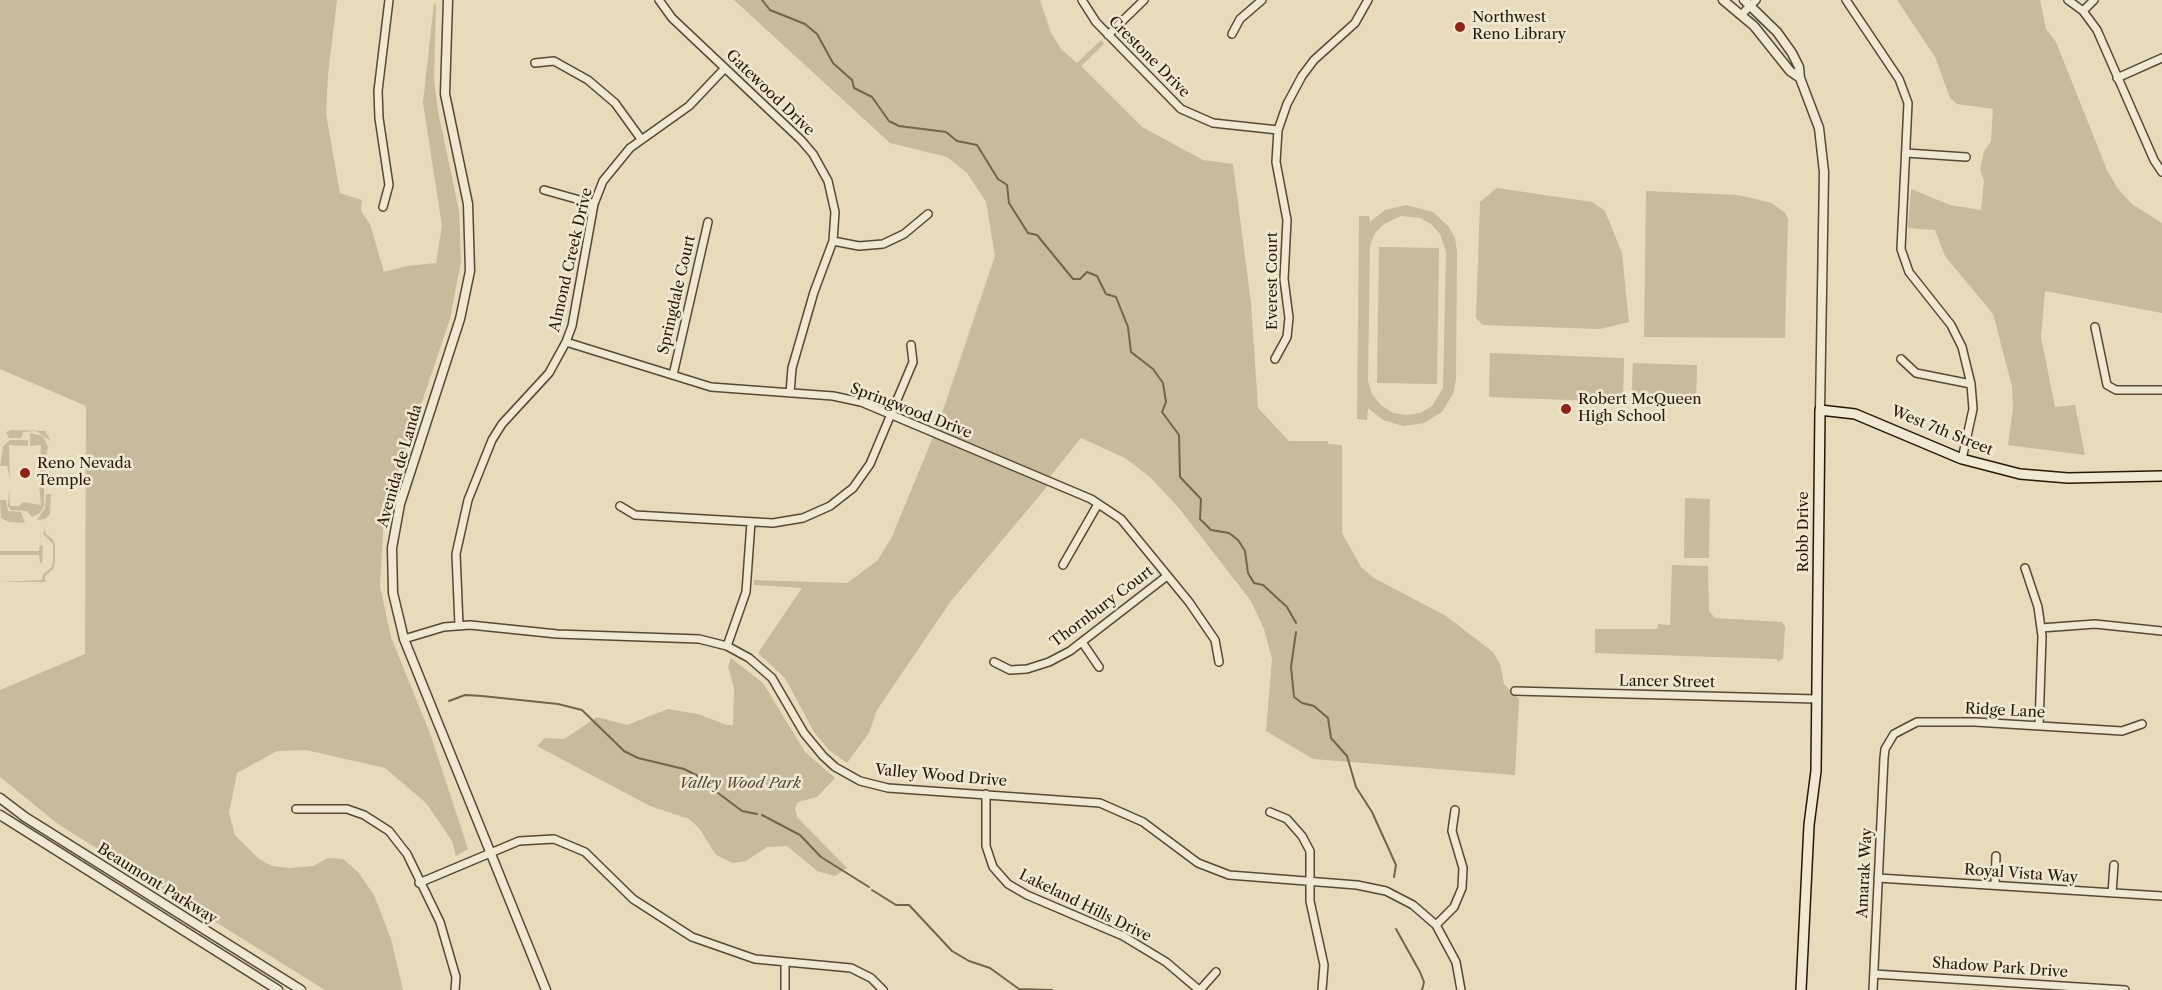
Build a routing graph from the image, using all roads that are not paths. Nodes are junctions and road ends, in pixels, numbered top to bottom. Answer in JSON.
{"nodes":[{"id":1,"x":389,"y":0,"type":"edge"},
{"id":2,"x":448,"y":0,"type":"edge"},
{"id":3,"x":659,"y":0,"type":"edge"},
{"id":4,"x":1082,"y":0,"type":"edge"},
{"id":5,"x":1144,"y":0,"type":"edge"},
{"id":6,"x":1262,"y":0,"type":"edge"},
{"id":7,"x":1368,"y":0,"type":"edge"},
{"id":8,"x":1723,"y":0,"type":"edge"},
{"id":9,"x":1846,"y":0,"type":"edge"},
{"id":10,"x":2068,"y":0,"type":"edge"},
{"id":11,"x":2094,"y":0,"type":"edge"},
{"id":12,"x":1750,"y":2,"type":"edge"},
{"id":13,"x":2083,"y":11,"type":"junction"},
{"id":14,"x":1742,"y":14,"type":"junction"},
{"id":15,"x":1232,"y":34,"type":"dead end"},
{"id":16,"x":1108,"y":35,"type":"junction"},
{"id":17,"x":2162,"y":58,"type":"edge"},
{"id":18,"x":535,"y":63,"type":"dead end"},
{"id":19,"x":725,"y":68,"type":"junction"},
{"id":20,"x":1800,"y":78,"type":"junction"},
{"id":21,"x":2117,"y":78,"type":"junction"},
{"id":22,"x":1278,"y":130,"type":"junction"},
{"id":23,"x":641,"y":139,"type":"junction"},
{"id":24,"x":1906,"y":153,"type":"junction"},
{"id":25,"x":1966,"y":157,"type":"dead end"},
{"id":26,"x":2162,"y":172,"type":"edge"},
{"id":27,"x":544,"y":190,"type":"dead end"},
{"id":28,"x":594,"y":204,"type":"junction"},
{"id":29,"x":383,"y":207,"type":"dead end"},
{"id":30,"x":928,"y":214,"type":"dead end"},
{"id":31,"x":708,"y":222,"type":"dead end"},
{"id":32,"x":833,"y":241,"type":"junction"},
{"id":33,"x":2095,"y":327,"type":"dead end"},
{"id":34,"x":566,"y":342,"type":"junction"},
{"id":35,"x":910,"y":345,"type":"dead end"},
{"id":36,"x":1901,"y":358,"type":"dead end"},
{"id":37,"x":1275,"y":359,"type":"dead end"},
{"id":38,"x":673,"y":375,"type":"junction"},
{"id":39,"x":1971,"y":384,"type":"junction"},
{"id":40,"x":2162,"y":390,"type":"edge"},
{"id":41,"x":790,"y":393,"type":"junction"},
{"id":42,"x":1820,"y":410,"type":"junction"},
{"id":43,"x":892,"y":415,"type":"junction"},
{"id":44,"x":1962,"y":459,"type":"junction"},
{"id":45,"x":2162,"y":476,"type":"edge"},
{"id":46,"x":1098,"y":504,"type":"junction"},
{"id":47,"x":620,"y":506,"type":"dead end"},
{"id":48,"x":751,"y":522,"type":"junction"},
{"id":49,"x":1127,"y":526,"type":"joint"},
{"id":50,"x":1063,"y":565,"type":"dead end"},
{"id":51,"x":2025,"y":568,"type":"dead end"},
{"id":52,"x":1167,"y":576,"type":"junction"},
{"id":53,"x":459,"y":625,"type":"junction"},
{"id":54,"x":2041,"y":628,"type":"junction"},
{"id":55,"x":2162,"y":631,"type":"edge"},
{"id":56,"x":404,"y":639,"type":"junction"},
{"id":57,"x":1082,"y":642,"type":"junction"},
{"id":58,"x":727,"y":646,"type":"junction"},
{"id":59,"x":994,"y":662,"type":"dead end"},
{"id":60,"x":1219,"y":662,"type":"dead end"},
{"id":61,"x":1099,"y":667,"type":"dead end"},
{"id":62,"x":1515,"y":691,"type":"dead end"},
{"id":63,"x":1817,"y":699,"type":"junction"},
{"id":64,"x":2142,"y":724,"type":"dead end"},
{"id":65,"x":2039,"y":726,"type":"junction"},
{"id":66,"x":1884,"y":758,"type":"joint"},
{"id":67,"x":986,"y":794,"type":"junction"},
{"id":68,"x":0,"y":798,"type":"edge"},
{"id":69,"x":296,"y":808,"type":"dead end"},
{"id":70,"x":1455,"y":810,"type":"dead end"},
{"id":71,"x":1269,"y":812,"type":"dead end"},
{"id":72,"x":0,"y":815,"type":"edge"},
{"id":73,"x":490,"y":853,"type":"junction"},
{"id":74,"x":1996,"y":856,"type":"dead end"},
{"id":75,"x":2114,"y":865,"type":"dead end"},
{"id":76,"x":1878,"y":878,"type":"junction"},
{"id":77,"x":1311,"y":882,"type":"junction"},
{"id":78,"x":419,"y":883,"type":"junction"},
{"id":79,"x":1995,"y":885,"type":"junction"},
{"id":80,"x":2112,"y":893,"type":"junction"},
{"id":81,"x":2162,"y":896,"type":"edge"},
{"id":82,"x":1436,"y":926,"type":"junction"},
{"id":83,"x":785,"y":963,"type":"junction"},
{"id":84,"x":1216,"y":972,"type":"dead end"},
{"id":85,"x":1874,"y":974,"type":"junction"},
{"id":86,"x":2085,"y":989,"type":"edge"},
{"id":87,"x":278,"y":990,"type":"edge"},
{"id":88,"x":301,"y":990,"type":"edge"},
{"id":89,"x":455,"y":990,"type":"edge"},
{"id":90,"x":546,"y":990,"type":"edge"},
{"id":91,"x":785,"y":990,"type":"edge"},
{"id":92,"x":884,"y":990,"type":"edge"},
{"id":93,"x":1199,"y":990,"type":"edge"},
{"id":94,"x":1322,"y":990,"type":"edge"},
{"id":95,"x":1461,"y":990,"type":"edge"},
{"id":96,"x":1801,"y":990,"type":"edge"},
{"id":97,"x":1873,"y":990,"type":"edge"},
{"id":98,"x":2125,"y":990,"type":"edge"}],
"edges":[{"from":1,"to":29,"type":"street"},
{"from":2,"to":56,"type":"street","name":"Avenida de Landa"},
{"from":3,"to":19,"type":"street","name":"Gatewood Drive"},
{"from":4,"to":16,"type":"street","name":"Crestone Drive"},
{"from":5,"to":16,"type":"street"},
{"from":6,"to":15,"type":"street"},
{"from":7,"to":22,"type":"street","name":"Everest Court"},
{"from":8,"to":14,"type":"street","name":"Robb Drive"},
{"from":9,"to":24,"type":"street"},
{"from":10,"to":13,"type":"street"},
{"from":11,"to":13,"type":"street"},
{"from":12,"to":14,"type":"street"},
{"from":12,"to":20,"type":"street","name":"Robb Drive"},
{"from":13,"to":21,"type":"street"},
{"from":14,"to":20,"type":"street","name":"Robb Drive"},
{"from":16,"to":22,"type":"street","name":"Crestone Drive"},
{"from":17,"to":21,"type":"street"},
{"from":18,"to":23,"type":"street"},
{"from":19,"to":23,"type":"street","name":"Almond Creek Drive"},
{"from":19,"to":32,"type":"street","name":"Gatewood Drive"},
{"from":20,"to":42,"type":"street","name":"Robb Drive"},
{"from":21,"to":26,"type":"street"},
{"from":22,"to":37,"type":"street","name":"Everest Court"},
{"from":23,"to":28,"type":"street","name":"Almond Creek Drive"},
{"from":24,"to":25,"type":"street"},
{"from":24,"to":39,"type":"street"},
{"from":27,"to":28,"type":"street"},
{"from":28,"to":34,"type":"street","name":"Almond Creek Drive"},
{"from":30,"to":32,"type":"street"},
{"from":31,"to":38,"type":"street","name":"Springdale Court"},
{"from":32,"to":41,"type":"street","name":"Gatewood Drive"},
{"from":33,"to":40,"type":"street"},
{"from":34,"to":38,"type":"street","name":"Springwood Drive"},
{"from":34,"to":53,"type":"street","name":"Almond Creek Drive"},
{"from":35,"to":43,"type":"street"},
{"from":36,"to":39,"type":"street"},
{"from":38,"to":41,"type":"street","name":"Springwood Drive"},
{"from":39,"to":44,"type":"street"},
{"from":41,"to":43,"type":"street","name":"Springwood Drive"},
{"from":42,"to":44,"type":"main road","name":"West 7th Street"},
{"from":42,"to":63,"type":"main road","name":"Robb Drive"},
{"from":43,"to":46,"type":"street","name":"Springwood Drive"},
{"from":43,"to":48,"type":"street"},
{"from":44,"to":45,"type":"main road","name":"West 7th Street"},
{"from":46,"to":49,"type":"street","name":"Springwood Drive"},
{"from":46,"to":50,"type":"street"},
{"from":47,"to":48,"type":"street"},
{"from":48,"to":58,"type":"street"},
{"from":49,"to":52,"type":"street","name":"Thornbury Court"},
{"from":51,"to":54,"type":"street"},
{"from":52,"to":57,"type":"street","name":"Thornbury Court"},
{"from":52,"to":60,"type":"street"},
{"from":53,"to":56,"type":"street","name":"Valley Wood Drive"},
{"from":53,"to":58,"type":"street","name":"Valley Wood Drive"},
{"from":54,"to":55,"type":"street"},
{"from":54,"to":65,"type":"street"},
{"from":56,"to":73,"type":"street","name":"Avenida de Landa"},
{"from":57,"to":59,"type":"street","name":"Thornbury Court"},
{"from":57,"to":61,"type":"street"},
{"from":58,"to":67,"type":"street","name":"Valley Wood Drive"},
{"from":62,"to":63,"type":"street","name":"Lancer Street"},
{"from":63,"to":96,"type":"main road","name":"Robb Drive"},
{"from":64,"to":65,"type":"street","name":"Ridge Lane"},
{"from":65,"to":66,"type":"street","name":"Ridge Lane"},
{"from":66,"to":76,"type":"street","name":"Amarak Way"},
{"from":67,"to":77,"type":"street","name":"Valley Wood Drive"},
{"from":67,"to":93,"type":"street","name":"Lakeland Hills Drive"},
{"from":68,"to":88,"type":"street","name":"Beaumont Parkway"},
{"from":69,"to":78,"type":"street"},
{"from":70,"to":82,"type":"street"},
{"from":71,"to":77,"type":"street"},
{"from":72,"to":87,"type":"street","name":"Beaumont Parkway"},
{"from":73,"to":78,"type":"street"},
{"from":73,"to":83,"type":"street"},
{"from":73,"to":90,"type":"street","name":"Avenida de Landa"},
{"from":74,"to":79,"type":"street"},
{"from":75,"to":80,"type":"street"},
{"from":76,"to":79,"type":"street","name":"Royal Vista Way"},
{"from":76,"to":85,"type":"street","name":"Amarak Way"},
{"from":77,"to":82,"type":"street","name":"Valley Wood Drive"},
{"from":77,"to":94,"type":"street"},
{"from":78,"to":89,"type":"street"},
{"from":79,"to":80,"type":"street","name":"Royal Vista Way"},
{"from":80,"to":81,"type":"street","name":"Royal Vista Way"},
{"from":82,"to":95,"type":"street","name":"Valley Wood Drive"},
{"from":83,"to":91,"type":"street"},
{"from":83,"to":92,"type":"street"},
{"from":84,"to":93,"type":"street"},
{"from":85,"to":86,"type":"street","name":"Shadow Park Drive"},
{"from":85,"to":97,"type":"street","name":"Amarak Way"},
{"from":86,"to":98,"type":"street","name":"Shadow Park Drive"}]}
